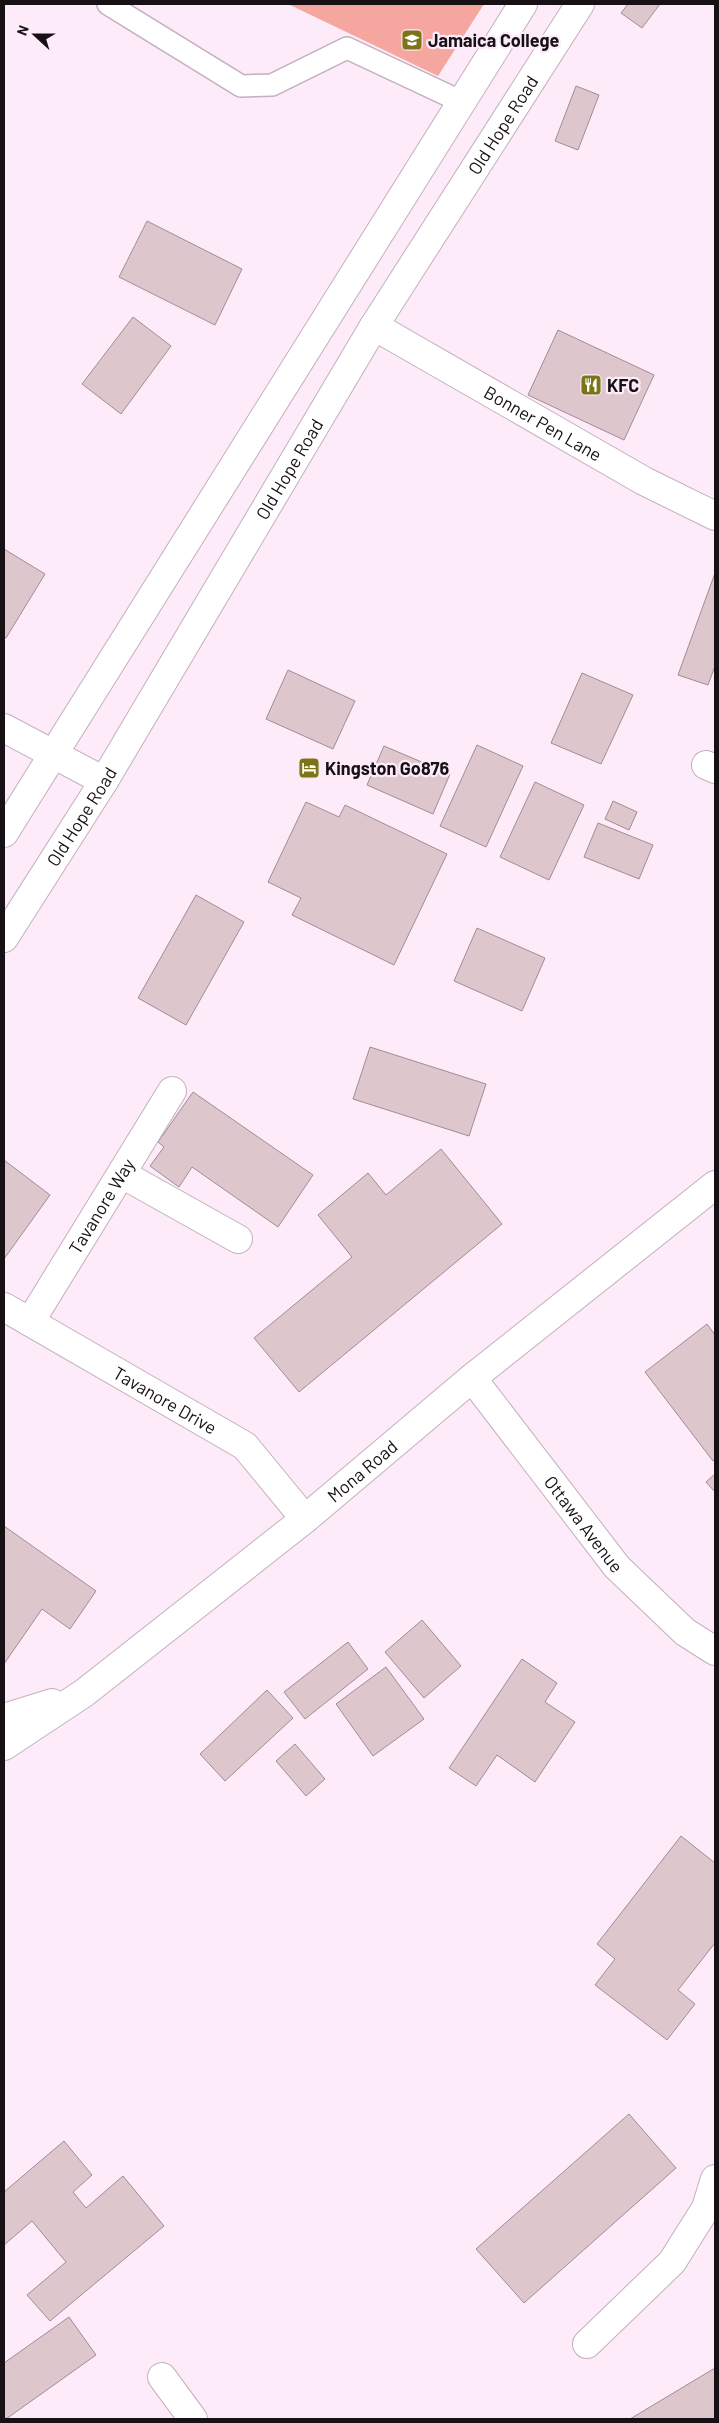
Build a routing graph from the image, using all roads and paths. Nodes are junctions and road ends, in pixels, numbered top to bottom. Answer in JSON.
{"nodes":[{"id":1,"x":108,"y":4,"type":"edge"},
{"id":2,"x":523,"y":4,"type":"edge"},
{"id":3,"x":580,"y":4,"type":"edge"},
{"id":4,"x":460,"y":101,"type":"junction"},
{"id":5,"x":374,"y":326,"type":"junction"},
{"id":6,"x":715,"y":516,"type":"edge"},
{"id":7,"x":4,"y":728,"type":"edge"},
{"id":8,"x":54,"y":755,"type":"junction"},
{"id":9,"x":104,"y":781,"type":"junction"},
{"id":10,"x":4,"y":833,"type":"edge"},
{"id":11,"x":4,"y":938,"type":"edge"},
{"id":12,"x":172,"y":1091,"type":"dead end"},
{"id":13,"x":122,"y":1174,"type":"junction"},
{"id":14,"x":715,"y":1185,"type":"edge"},
{"id":15,"x":238,"y":1239,"type":"dead end"},
{"id":16,"x":4,"y":1307,"type":"edge"},
{"id":17,"x":30,"y":1322,"type":"junction"},
{"id":18,"x":472,"y":1378,"type":"junction"},
{"id":19,"x":305,"y":1519,"type":"junction"},
{"id":20,"x":715,"y":1651,"type":"edge"},
{"id":21,"x":84,"y":1693,"type":"junction"},
{"id":22,"x":4,"y":1718,"type":"edge"},
{"id":23,"x":4,"y":1746,"type":"edge"},
{"id":24,"x":715,"y":2179,"type":"edge"},
{"id":25,"x":587,"y":2344,"type":"dead end"},
{"id":26,"x":162,"y":2378,"type":"dead end"},
{"id":27,"x":193,"y":2419,"type":"edge"}],
"edges":[{"from":1,"to":4,"type":"lane"},
{"from":2,"to":4,"type":"street"},
{"from":3,"to":5,"type":"street","name":"Old Hope Road"},
{"from":4,"to":8,"type":"street"},
{"from":5,"to":6,"type":"street","name":"Bonner Pen Lane"},
{"from":5,"to":9,"type":"street","name":"Old Hope Road"},
{"from":7,"to":8,"type":"street"},
{"from":8,"to":9,"type":"street"},
{"from":8,"to":10,"type":"street"},
{"from":9,"to":11,"type":"street","name":"Old Hope Road"},
{"from":12,"to":13,"type":"street","name":"Tavanore Way"},
{"from":13,"to":15,"type":"street"},
{"from":13,"to":17,"type":"street","name":"Tavanore Way"},
{"from":14,"to":18,"type":"street","name":"Mona Road"},
{"from":16,"to":17,"type":"street","name":"Tavanore Drive"},
{"from":17,"to":19,"type":"street","name":"Tavanore Drive"},
{"from":18,"to":19,"type":"street","name":"Mona Road"},
{"from":18,"to":20,"type":"street","name":"Ottawa Avenue"},
{"from":19,"to":21,"type":"street","name":"Mona Road"},
{"from":21,"to":22,"type":"street"},
{"from":21,"to":23,"type":"street","name":"Mona Road"},
{"from":24,"to":25,"type":"street"},
{"from":26,"to":27,"type":"street"}]}
